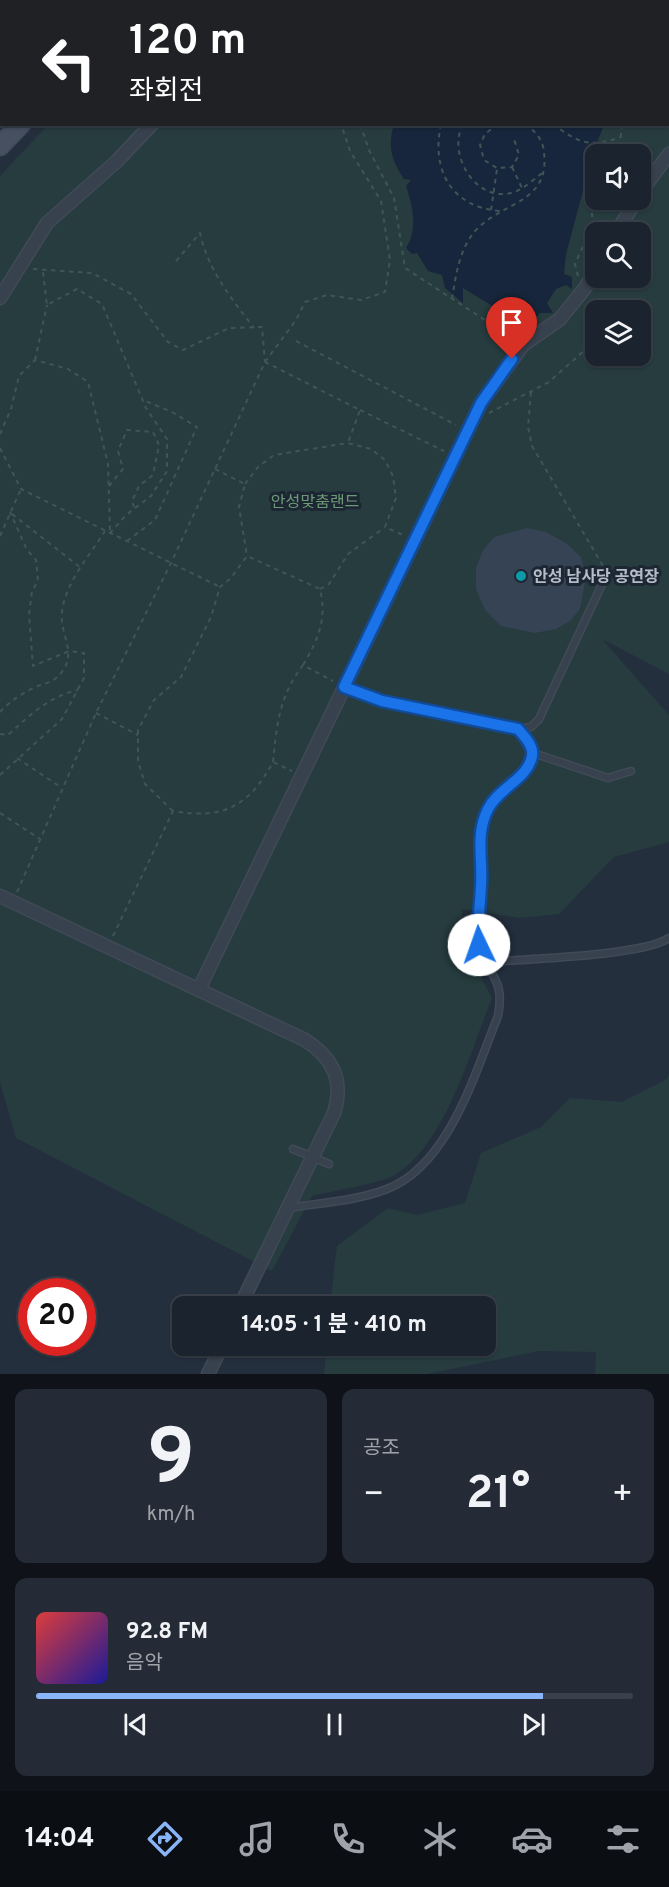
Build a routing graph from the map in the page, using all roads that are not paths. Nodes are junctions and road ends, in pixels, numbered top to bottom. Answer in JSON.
{"nodes":[{"id":1,"x":19,"y":126,"type":"edge"},
{"id":2,"x":150,"y":126,"type":"edge"},
{"id":3,"x":0,"y":146,"type":"edge"},
{"id":4,"x":669,"y":154,"type":"edge"},
{"id":5,"x":651,"y":178,"type":"edge"},
{"id":6,"x":585,"y":288,"type":"edge"},
{"id":7,"x":0,"y":298,"type":"edge"},
{"id":8,"x":604,"y":580,"type":"road end"},
{"id":9,"x":344,"y":687,"type":"junction"},
{"id":10,"x":518,"y":729,"type":"junction"},
{"id":11,"x":533,"y":753,"type":"junction"},
{"id":12,"x":631,"y":771,"type":"dead end"},
{"id":13,"x":0,"y":896,"type":"edge"},
{"id":14,"x":669,"y":938,"type":"edge"},
{"id":15,"x":487,"y":962,"type":"junction"},
{"id":16,"x":199,"y":989,"type":"junction"},
{"id":17,"x":293,"y":1149,"type":"dead end"},
{"id":18,"x":311,"y":1157,"type":"junction"},
{"id":19,"x":328,"y":1164,"type":"dead end"},
{"id":20,"x":287,"y":1208,"type":"junction"},
{"id":21,"x":245,"y":1296,"type":"edge"},
{"id":22,"x":217,"y":1356,"type":"edge"},
{"id":23,"x":208,"y":1374,"type":"edge"}],
"edges":[{"from":1,"to":3,"type":"street"},
{"from":2,"to":7,"type":"street"},
{"from":4,"to":5,"type":"street"},
{"from":6,"to":9,"type":"street"},
{"from":8,"to":10,"type":"lane"},
{"from":9,"to":10,"type":"lane"},
{"from":9,"to":16,"type":"street"},
{"from":10,"to":11,"type":"lane"},
{"from":11,"to":12,"type":"lane"},
{"from":11,"to":15,"type":"lane"},
{"from":13,"to":16,"type":"street"},
{"from":14,"to":15,"type":"lane"},
{"from":15,"to":20,"type":"lane"},
{"from":16,"to":18,"type":"street"},
{"from":17,"to":18,"type":"lane"},
{"from":18,"to":19,"type":"lane"},
{"from":18,"to":20,"type":"street"},
{"from":20,"to":21,"type":"street"},
{"from":22,"to":23,"type":"street"}]}
